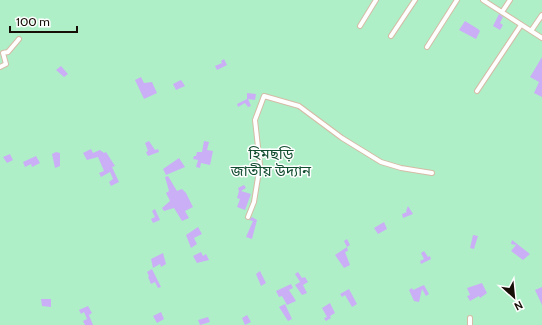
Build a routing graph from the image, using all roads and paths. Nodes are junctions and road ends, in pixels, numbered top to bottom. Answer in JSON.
{"nodes":[{"id":1,"x":376,"y":0,"type":"edge"},
{"id":2,"x":415,"y":0,"type":"edge"},
{"id":3,"x":457,"y":0,"type":"edge"},
{"id":4,"x":483,"y":0,"type":"edge"},
{"id":5,"x":510,"y":0,"type":"edge"},
{"id":6,"x":502,"y":12,"type":"junction"},
{"id":7,"x":542,"y":15,"type":"edge"},
{"id":8,"x":521,"y":24,"type":"junction"},
{"id":9,"x":360,"y":26,"type":"dead end"},
{"id":10,"x":531,"y":31,"type":"junction"},
{"id":11,"x":391,"y":36,"type":"dead end"},
{"id":12,"x":542,"y":38,"type":"edge"},
{"id":13,"x":19,"y":39,"type":"dead end"},
{"id":14,"x":427,"y":47,"type":"dead end"},
{"id":15,"x":0,"y":67,"type":"edge"},
{"id":16,"x":477,"y":91,"type":"dead end"},
{"id":17,"x":432,"y":173,"type":"dead end"},
{"id":18,"x":248,"y":218,"type":"dead end"},
{"id":19,"x":470,"y":318,"type":"dead end"},
{"id":20,"x":470,"y":325,"type":"edge"}],
"edges":[{"from":1,"to":9,"type":"street"},
{"from":2,"to":11,"type":"street"},
{"from":3,"to":14,"type":"street"},
{"from":4,"to":6,"type":"street"},
{"from":5,"to":6,"type":"street"},
{"from":6,"to":8,"type":"street"},
{"from":7,"to":10,"type":"street"},
{"from":8,"to":10,"type":"street"},
{"from":8,"to":16,"type":"street"},
{"from":10,"to":12,"type":"street"},
{"from":13,"to":15,"type":"street"},
{"from":17,"to":18,"type":"street"},
{"from":19,"to":20,"type":"street"}]}
